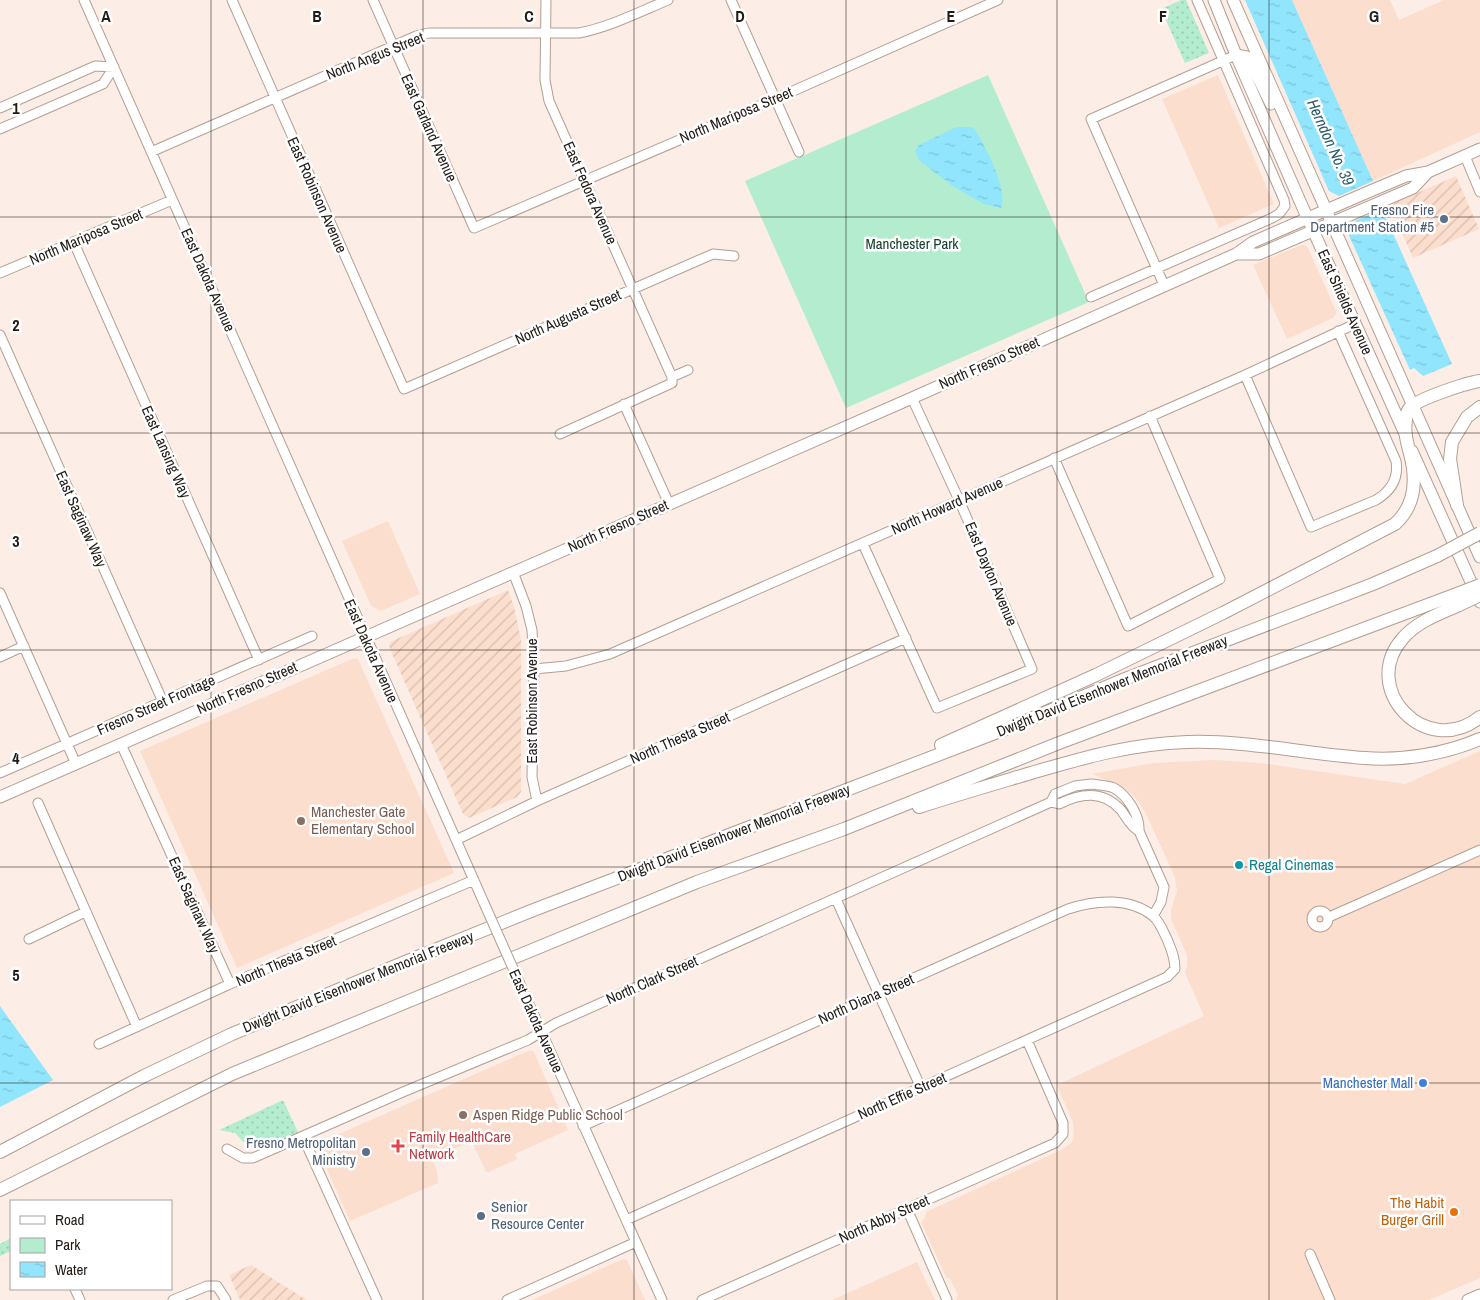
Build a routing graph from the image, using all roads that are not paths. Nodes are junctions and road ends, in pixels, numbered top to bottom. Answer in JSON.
{"nodes":[{"id":1,"x":84,"y":0,"type":"edge"},
{"id":2,"x":232,"y":0,"type":"edge"},
{"id":3,"x":373,"y":0,"type":"edge"},
{"id":4,"x":546,"y":0,"type":"edge"},
{"id":5,"x":668,"y":0,"type":"edge"},
{"id":6,"x":731,"y":0,"type":"edge"},
{"id":7,"x":998,"y":0,"type":"edge"},
{"id":8,"x":1197,"y":0,"type":"edge"},
{"id":9,"x":1214,"y":0,"type":"edge"},
{"id":10,"x":1233,"y":0,"type":"edge"},
{"id":11,"x":546,"y":33,"type":"junction"},
{"id":12,"x":393,"y":46,"type":"junction"},
{"id":13,"x":1236,"y":55,"type":"junction"},
{"id":14,"x":1223,"y":61,"type":"junction"},
{"id":15,"x":114,"y":67,"type":"junction"},
{"id":16,"x":274,"y":98,"type":"junction"},
{"id":17,"x":775,"y":99,"type":"junction"},
{"id":18,"x":0,"y":108,"type":"edge"},
{"id":19,"x":0,"y":129,"type":"edge"},
{"id":20,"x":1290,"y":130,"type":"junction"},
{"id":21,"x":1480,"y":149,"type":"edge"},
{"id":22,"x":151,"y":152,"type":"junction"},
{"id":23,"x":799,"y":152,"type":"dead end"},
{"id":24,"x":1465,"y":156,"type":"junction"},
{"id":25,"x":1428,"y":172,"type":"junction"},
{"id":26,"x":585,"y":180,"type":"junction"},
{"id":27,"x":1480,"y":192,"type":"edge"},
{"id":28,"x":172,"y":200,"type":"junction"},
{"id":29,"x":1325,"y":211,"type":"junction"},
{"id":30,"x":1307,"y":218,"type":"junction"},
{"id":31,"x":1331,"y":224,"type":"junction"},
{"id":32,"x":474,"y":228,"type":"joint"},
{"id":33,"x":1313,"y":231,"type":"junction"},
{"id":34,"x":74,"y":243,"type":"junction"},
{"id":35,"x":1236,"y":254,"type":"junction"},
{"id":36,"x":734,"y":256,"type":"dead end"},
{"id":37,"x":1157,"y":268,"type":"junction"},
{"id":38,"x":0,"y":273,"type":"edge"},
{"id":39,"x":1164,"y":285,"type":"junction"},
{"id":40,"x":632,"y":289,"type":"junction"},
{"id":41,"x":1091,"y":298,"type":"dead end"},
{"id":42,"x":1355,"y":324,"type":"junction"},
{"id":43,"x":1338,"y":332,"type":"junction"},
{"id":44,"x":0,"y":336,"type":"edge"},
{"id":45,"x":688,"y":370,"type":"dead end"},
{"id":46,"x":1245,"y":375,"type":"junction"},
{"id":47,"x":672,"y":377,"type":"junction"},
{"id":48,"x":1480,"y":381,"type":"edge"},
{"id":49,"x":404,"y":390,"type":"joint"},
{"id":50,"x":912,"y":398,"type":"junction"},
{"id":51,"x":624,"y":404,"type":"junction"},
{"id":52,"x":1413,"y":405,"type":"junction"},
{"id":53,"x":1480,"y":407,"type":"edge"},
{"id":54,"x":1150,"y":416,"type":"junction"},
{"id":55,"x":1404,"y":433,"type":"junction"},
{"id":56,"x":560,"y":434,"type":"dead end"},
{"id":57,"x":1054,"y":458,"type":"junction"},
{"id":58,"x":959,"y":500,"type":"junction"},
{"id":59,"x":669,"y":504,"type":"junction"},
{"id":60,"x":1457,"y":505,"type":"junction"},
{"id":61,"x":1480,"y":533,"type":"edge"},
{"id":62,"x":1480,"y":541,"type":"edge"},
{"id":63,"x":863,"y":544,"type":"junction"},
{"id":64,"x":1437,"y":556,"type":"junction"},
{"id":65,"x":1480,"y":556,"type":"edge"},
{"id":66,"x":513,"y":572,"type":"junction"},
{"id":67,"x":1480,"y":584,"type":"edge"},
{"id":68,"x":0,"y":593,"type":"edge"},
{"id":69,"x":1480,"y":595,"type":"edge"},
{"id":70,"x":1457,"y":600,"type":"junction"},
{"id":71,"x":1480,"y":602,"type":"edge"},
{"id":72,"x":312,"y":636,"type":"dead end"},
{"id":73,"x":365,"y":636,"type":"junction"},
{"id":74,"x":906,"y":638,"type":"junction"},
{"id":75,"x":24,"y":646,"type":"junction"},
{"id":76,"x":0,"y":657,"type":"edge"},
{"id":77,"x":259,"y":660,"type":"junction"},
{"id":78,"x":534,"y":669,"type":"junction"},
{"id":79,"x":162,"y":702,"type":"junction"},
{"id":80,"x":1480,"y":717,"type":"edge"},
{"id":81,"x":1480,"y":739,"type":"edge"},
{"id":82,"x":67,"y":744,"type":"junction"},
{"id":83,"x":121,"y":744,"type":"junction"},
{"id":84,"x":76,"y":764,"type":"junction"},
{"id":85,"x":0,"y":772,"type":"edge"},
{"id":86,"x":835,"y":794,"type":"junction"},
{"id":87,"x":0,"y":796,"type":"edge"},
{"id":88,"x":537,"y":801,"type":"junction"},
{"id":89,"x":1051,"y":802,"type":"junction"},
{"id":90,"x":38,"y":803,"type":"dead end"},
{"id":91,"x":844,"y":829,"type":"junction"},
{"id":92,"x":1139,"y":831,"type":"junction"},
{"id":93,"x":456,"y":840,"type":"junction"},
{"id":94,"x":1480,"y":850,"type":"edge"},
{"id":95,"x":474,"y":880,"type":"junction"},
{"id":96,"x":836,"y":899,"type":"junction"},
{"id":97,"x":85,"y":912,"type":"junction"},
{"id":98,"x":1153,"y":916,"type":"junction"},
{"id":99,"x":1329,"y":917,"type":"dead end"},
{"id":100,"x":29,"y":939,"type":"dead end"},
{"id":101,"x":230,"y":984,"type":"junction"},
{"id":102,"x":879,"y":993,"type":"junction"},
{"id":103,"x":137,"y":1027,"type":"junction"},
{"id":104,"x":541,"y":1032,"type":"junction"},
{"id":105,"x":1027,"y":1040,"type":"junction"},
{"id":106,"x":99,"y":1044,"type":"dead end"},
{"id":107,"x":921,"y":1088,"type":"junction"},
{"id":108,"x":583,"y":1126,"type":"junction"},
{"id":109,"x":302,"y":1137,"type":"junction"},
{"id":110,"x":227,"y":1149,"type":"dead end"},
{"id":111,"x":0,"y":1152,"type":"edge"},
{"id":112,"x":0,"y":1190,"type":"edge"},
{"id":113,"x":907,"y":1209,"type":"junction"},
{"id":114,"x":626,"y":1220,"type":"junction"},
{"id":115,"x":636,"y":1242,"type":"junction"},
{"id":116,"x":1310,"y":1254,"type":"dead end"},
{"id":117,"x":1480,"y":1294,"type":"edge"},
{"id":118,"x":173,"y":1300,"type":"edge"},
{"id":119,"x":226,"y":1300,"type":"edge"},
{"id":120,"x":377,"y":1300,"type":"edge"},
{"id":121,"x":507,"y":1300,"type":"edge"},
{"id":122,"x":662,"y":1300,"type":"edge"},
{"id":123,"x":702,"y":1300,"type":"edge"},
{"id":124,"x":947,"y":1300,"type":"edge"},
{"id":125,"x":1330,"y":1300,"type":"edge"},
{"id":126,"x":1468,"y":1300,"type":"edge"}],
"edges":[{"from":1,"to":15,"type":"street","name":"East Dakota Avenue"},
{"from":2,"to":16,"type":"street","name":"East Robinson Avenue"},
{"from":3,"to":12,"type":"street","name":"East Garland Avenue"},
{"from":4,"to":11,"type":"street","name":"East Fedora Avenue"},
{"from":5,"to":11,"type":"street","name":"North Angus Street"},
{"from":6,"to":17,"type":"street"},
{"from":7,"to":17,"type":"street","name":"North Mariposa Street"},
{"from":8,"to":14,"type":"street"},
{"from":9,"to":13,"type":"main road","name":"East Shields Avenue"},
{"from":10,"to":20,"type":"main road","name":"East Shields Avenue"},
{"from":11,"to":12,"type":"street","name":"North Angus Street"},
{"from":11,"to":26,"type":"street","name":"East Fedora Avenue"},
{"from":12,"to":16,"type":"street","name":"North Angus Street"},
{"from":12,"to":32,"type":"street","name":"East Garland Avenue"},
{"from":13,"to":14,"type":"street"},
{"from":13,"to":20,"type":"main road"},
{"from":13,"to":30,"type":"main road","name":"East Shields Avenue"},
{"from":14,"to":37,"type":"street"},
{"from":14,"to":37,"type":"street"},
{"from":15,"to":18,"type":"street"},
{"from":15,"to":19,"type":"street"},
{"from":15,"to":22,"type":"street","name":"East Dakota Avenue"},
{"from":16,"to":22,"type":"street","name":"North Angus Street"},
{"from":16,"to":49,"type":"street","name":"East Robinson Avenue"},
{"from":17,"to":23,"type":"street"},
{"from":17,"to":26,"type":"street","name":"North Mariposa Street"},
{"from":20,"to":29,"type":"main road","name":"East Shields Avenue"},
{"from":21,"to":24,"type":"main road","name":"North Fresno Street"},
{"from":22,"to":28,"type":"street","name":"East Dakota Avenue"},
{"from":24,"to":25,"type":"main road","name":"North Fresno Street"},
{"from":24,"to":27,"type":"street"},
{"from":25,"to":29,"type":"main road","name":"North Fresno Street"},
{"from":25,"to":31,"type":"main road","name":"North Fresno Street"},
{"from":26,"to":32,"type":"street","name":"North Mariposa Street"},
{"from":26,"to":40,"type":"street","name":"East Fedora Avenue"},
{"from":28,"to":34,"type":"street","name":"North Mariposa Street"},
{"from":28,"to":73,"type":"street","name":"East Dakota Avenue"},
{"from":29,"to":30,"type":"main road","name":"North Fresno Street"},
{"from":29,"to":31,"type":"main road","name":"East Shields Avenue"},
{"from":30,"to":33,"type":"main road","name":"East Shields Avenue"},
{"from":30,"to":35,"type":"main road","name":"North Fresno Street"},
{"from":31,"to":33,"type":"main road","name":"North Fresno Street"},
{"from":31,"to":52,"type":"main road","name":"East Shields Avenue"},
{"from":33,"to":35,"type":"main road","name":"North Fresno Street"},
{"from":33,"to":42,"type":"main road","name":"East Shields Avenue"},
{"from":34,"to":38,"type":"street","name":"North Mariposa Street"},
{"from":34,"to":77,"type":"street","name":"East Lansing Way"},
{"from":35,"to":39,"type":"main road","name":"North Fresno Street"},
{"from":36,"to":40,"type":"street","name":"North Augusta Street"},
{"from":37,"to":39,"type":"street"},
{"from":37,"to":41,"type":"street"},
{"from":39,"to":50,"type":"main road","name":"North Fresno Street"},
{"from":40,"to":47,"type":"street","name":"East Fedora Avenue"},
{"from":40,"to":49,"type":"street","name":"North Augusta Street"},
{"from":42,"to":43,"type":"street","name":"North Howard Avenue"},
{"from":42,"to":55,"type":"main road","name":"East Shields Avenue"},
{"from":43,"to":46,"type":"street","name":"North Howard Avenue"},
{"from":43,"to":46,"type":"street","name":"East Shields Avenue"},
{"from":44,"to":79,"type":"street","name":"East Saginaw Way"},
{"from":45,"to":47,"type":"street"},
{"from":46,"to":54,"type":"street","name":"North Howard Avenue"},
{"from":47,"to":51,"type":"street"},
{"from":48,"to":52,"type":"highway"},
{"from":50,"to":58,"type":"street","name":"East Dayton Avenue"},
{"from":50,"to":59,"type":"main road","name":"North Fresno Street"},
{"from":51,"to":56,"type":"street"},
{"from":51,"to":59,"type":"street"},
{"from":52,"to":55,"type":"highway"},
{"from":52,"to":60,"type":"main road","name":"East Shields Avenue"},
{"from":53,"to":60,"type":"highway"},
{"from":54,"to":57,"type":"street","name":"North Howard Avenue"},
{"from":54,"to":57,"type":"street"},
{"from":55,"to":71,"type":"main road","name":"East Shields Avenue"},
{"from":55,"to":86,"type":"highway"},
{"from":57,"to":58,"type":"street","name":"North Howard Avenue"},
{"from":58,"to":63,"type":"street","name":"North Howard Avenue"},
{"from":58,"to":74,"type":"street","name":"East Dayton Avenue"},
{"from":59,"to":66,"type":"main road","name":"North Fresno Street"},
{"from":60,"to":65,"type":"main road","name":"East Shields Avenue"},
{"from":61,"to":64,"type":"highway","bridge":true},
{"from":62,"to":64,"type":"highway","name":"Dwight David Eisenhower Memorial Freeway","bridge":true},
{"from":63,"to":74,"type":"street"},
{"from":63,"to":78,"type":"street","name":"North Howard Avenue"},
{"from":64,"to":86,"type":"highway","name":"Dwight David Eisenhower Memorial Freeway"},
{"from":66,"to":73,"type":"main road","name":"North Fresno Street"},
{"from":66,"to":78,"type":"street","name":"East Robinson Avenue"},
{"from":67,"to":70,"type":"highway","bridge":true},
{"from":68,"to":75,"type":"street"},
{"from":69,"to":70,"type":"highway","bridge":true},
{"from":70,"to":80,"type":"highway"},
{"from":70,"to":91,"type":"highway"},
{"from":72,"to":77,"type":"street","name":"Fresno Street Frontage"},
{"from":73,"to":83,"type":"main road","name":"North Fresno Street"},
{"from":73,"to":93,"type":"street","name":"East Dakota Avenue"},
{"from":74,"to":88,"type":"street","name":"North Thesta Street"},
{"from":75,"to":76,"type":"street"},
{"from":75,"to":82,"type":"street"},
{"from":77,"to":79,"type":"street","name":"Fresno Street Frontage"},
{"from":78,"to":88,"type":"street","name":"East Robinson Avenue"},
{"from":79,"to":82,"type":"street","name":"Fresno Street Frontage"},
{"from":81,"to":91,"type":"highway"},
{"from":82,"to":84,"type":"street"},
{"from":82,"to":85,"type":"street","name":"Fresno Street Frontage"},
{"from":83,"to":84,"type":"main road","name":"North Fresno Street"},
{"from":83,"to":101,"type":"street","name":"East Saginaw Way"},
{"from":84,"to":87,"type":"main road","name":"North Fresno Street"},
{"from":86,"to":111,"type":"highway","name":"Dwight David Eisenhower Memorial Freeway"},
{"from":88,"to":93,"type":"street","name":"North Thesta Street"},
{"from":89,"to":92,"type":"street","name":"North Clark Street"},
{"from":89,"to":92,"type":"street","name":"North Clark Street"},
{"from":89,"to":96,"type":"street","name":"North Clark Street"},
{"from":90,"to":97,"type":"street"},
{"from":91,"to":112,"type":"highway"},
{"from":92,"to":98,"type":"street"},
{"from":93,"to":95,"type":"street","name":"East Dakota Avenue"},
{"from":94,"to":99,"type":"street"},
{"from":95,"to":101,"type":"street","name":"North Thesta Street"},
{"from":95,"to":104,"type":"street","name":"East Dakota Avenue","bridge":true},
{"from":96,"to":102,"type":"street"},
{"from":96,"to":104,"type":"street","name":"North Clark Street"},
{"from":97,"to":100,"type":"street"},
{"from":97,"to":103,"type":"street"},
{"from":98,"to":102,"type":"street","name":"North Diana Street"},
{"from":98,"to":105,"type":"street","name":"North Effie Street"},
{"from":101,"to":103,"type":"street","name":"North Thesta Street"},
{"from":102,"to":107,"type":"street"},
{"from":102,"to":108,"type":"street","name":"North Diana Street"},
{"from":103,"to":106,"type":"street","name":"North Thesta Street"},
{"from":104,"to":108,"type":"street","name":"East Dakota Avenue"},
{"from":104,"to":109,"type":"street","name":"North Clark Street"},
{"from":105,"to":107,"type":"street","name":"North Effie Street"},
{"from":105,"to":113,"type":"street","name":"North Abby Street"},
{"from":107,"to":114,"type":"street","name":"North Effie Street"},
{"from":108,"to":114,"type":"street","name":"East Dakota Avenue"},
{"from":109,"to":110,"type":"street","name":"North Clark Street"},
{"from":109,"to":120,"type":"street"},
{"from":113,"to":123,"type":"street","name":"North Abby Street"},
{"from":113,"to":124,"type":"street"},
{"from":114,"to":115,"type":"street","name":"East Dakota Avenue"},
{"from":115,"to":121,"type":"street"},
{"from":115,"to":122,"type":"street","name":"East Dakota Avenue"},
{"from":116,"to":125,"type":"street"},
{"from":117,"to":126,"type":"main road"},
{"from":118,"to":119,"type":"street"}]}
